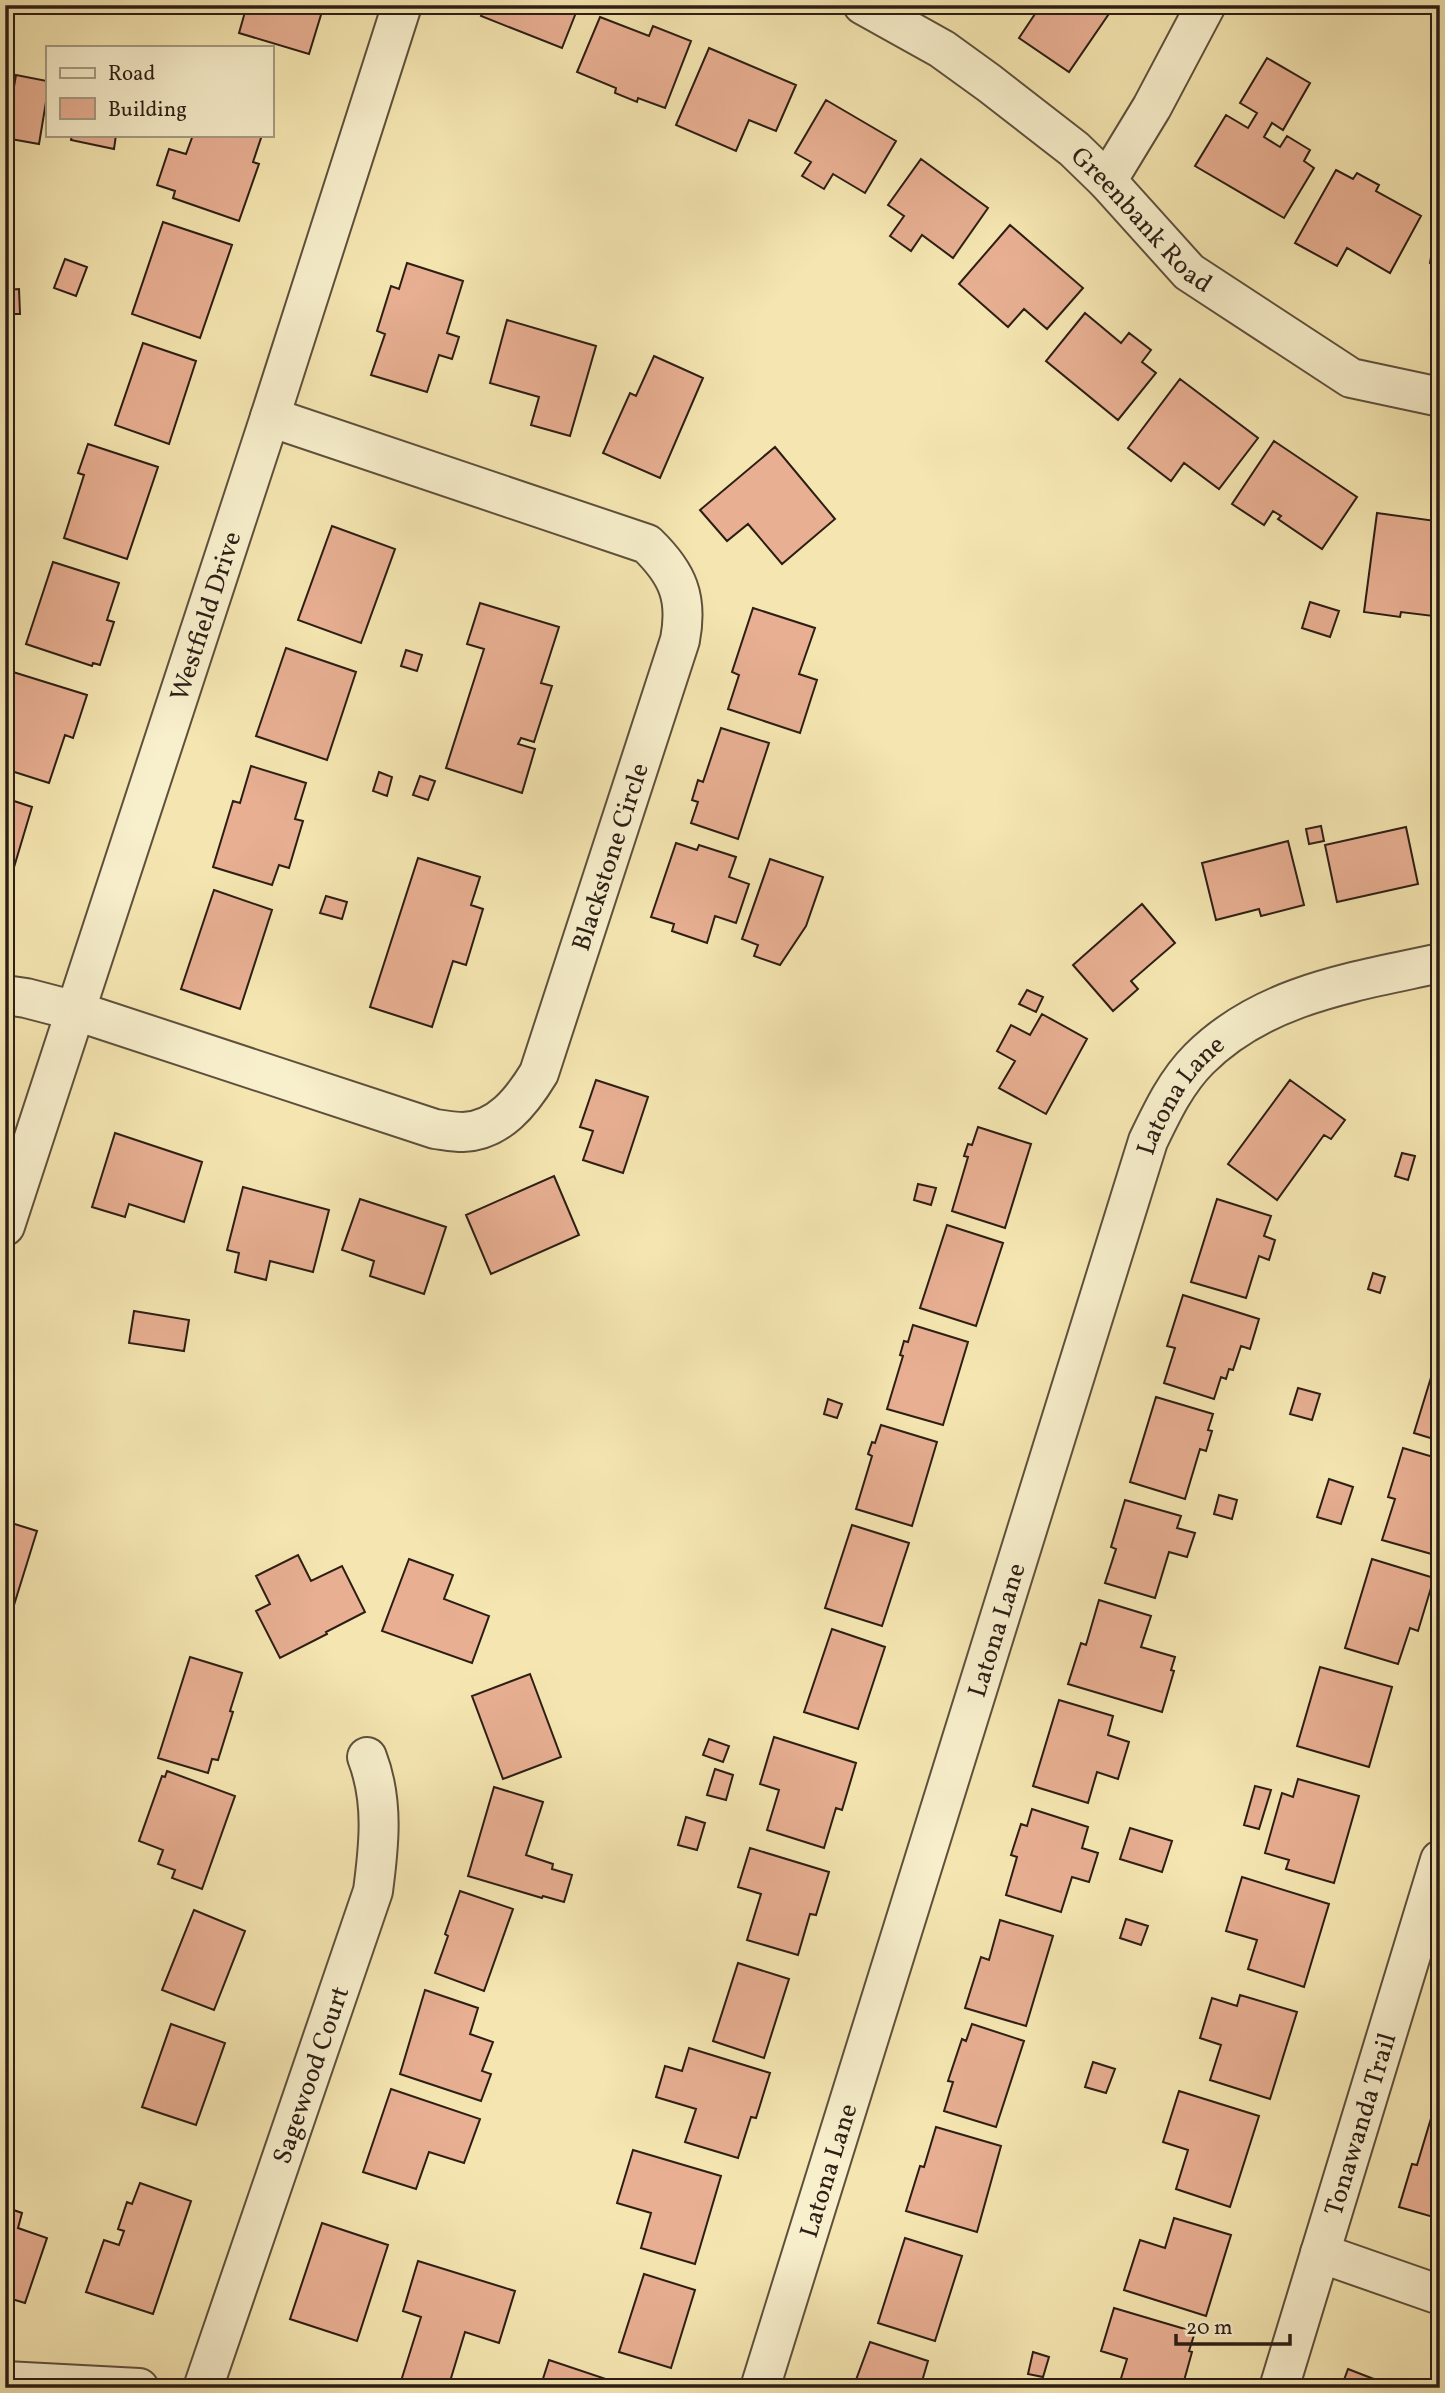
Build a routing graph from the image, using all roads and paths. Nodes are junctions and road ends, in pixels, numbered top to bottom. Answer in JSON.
{"nodes":[{"id":1,"x":402,"y":5,"type":"edge"},
{"id":2,"x":863,"y":5,"type":"edge"},
{"id":3,"x":1206,"y":5,"type":"edge"},
{"id":4,"x":1107,"y":181,"type":"junction"},
{"id":5,"x":1440,"y":397,"type":"edge"},
{"id":6,"x":270,"y":417,"type":"junction"},
{"id":7,"x":1440,"y":963,"type":"edge"},
{"id":8,"x":5,"y":995,"type":"edge"},
{"id":9,"x":76,"y":1011,"type":"junction"},
{"id":10,"x":5,"y":1226,"type":"edge"},
{"id":11,"x":367,"y":1757,"type":"dead end"},
{"id":12,"x":1440,"y":1860,"type":"edge"},
{"id":13,"x":1320,"y":2253,"type":"junction"},
{"id":14,"x":1440,"y":2295,"type":"edge"},
{"id":15,"x":5,"y":2381,"type":"edge"},
{"id":16,"x":139,"y":2388,"type":"edge"},
{"id":17,"x":203,"y":2388,"type":"edge"},
{"id":18,"x":760,"y":2388,"type":"edge"},
{"id":19,"x":1279,"y":2388,"type":"edge"}],
"edges":[{"from":1,"to":6,"type":"street","name":"Westfield Drive"},
{"from":2,"to":4,"type":"street","name":"Greenbank Road"},
{"from":3,"to":4,"type":"street"},
{"from":4,"to":5,"type":"street","name":"Greenbank Road"},
{"from":6,"to":9,"type":"street","name":"Westfield Drive"},
{"from":6,"to":9,"type":"street","name":"Blackstone Circle"},
{"from":7,"to":18,"type":"street","name":"Latona Lane"},
{"from":8,"to":9,"type":"street","name":"Blackstone Circle"},
{"from":9,"to":10,"type":"street","name":"Westfield Drive"},
{"from":11,"to":17,"type":"street","name":"Sagewood Court"},
{"from":12,"to":13,"type":"street","name":"Tonawanda Trail"},
{"from":13,"to":14,"type":"street"},
{"from":13,"to":19,"type":"street","name":"Tonawanda Trail"},
{"from":15,"to":16,"type":"street"}]}
